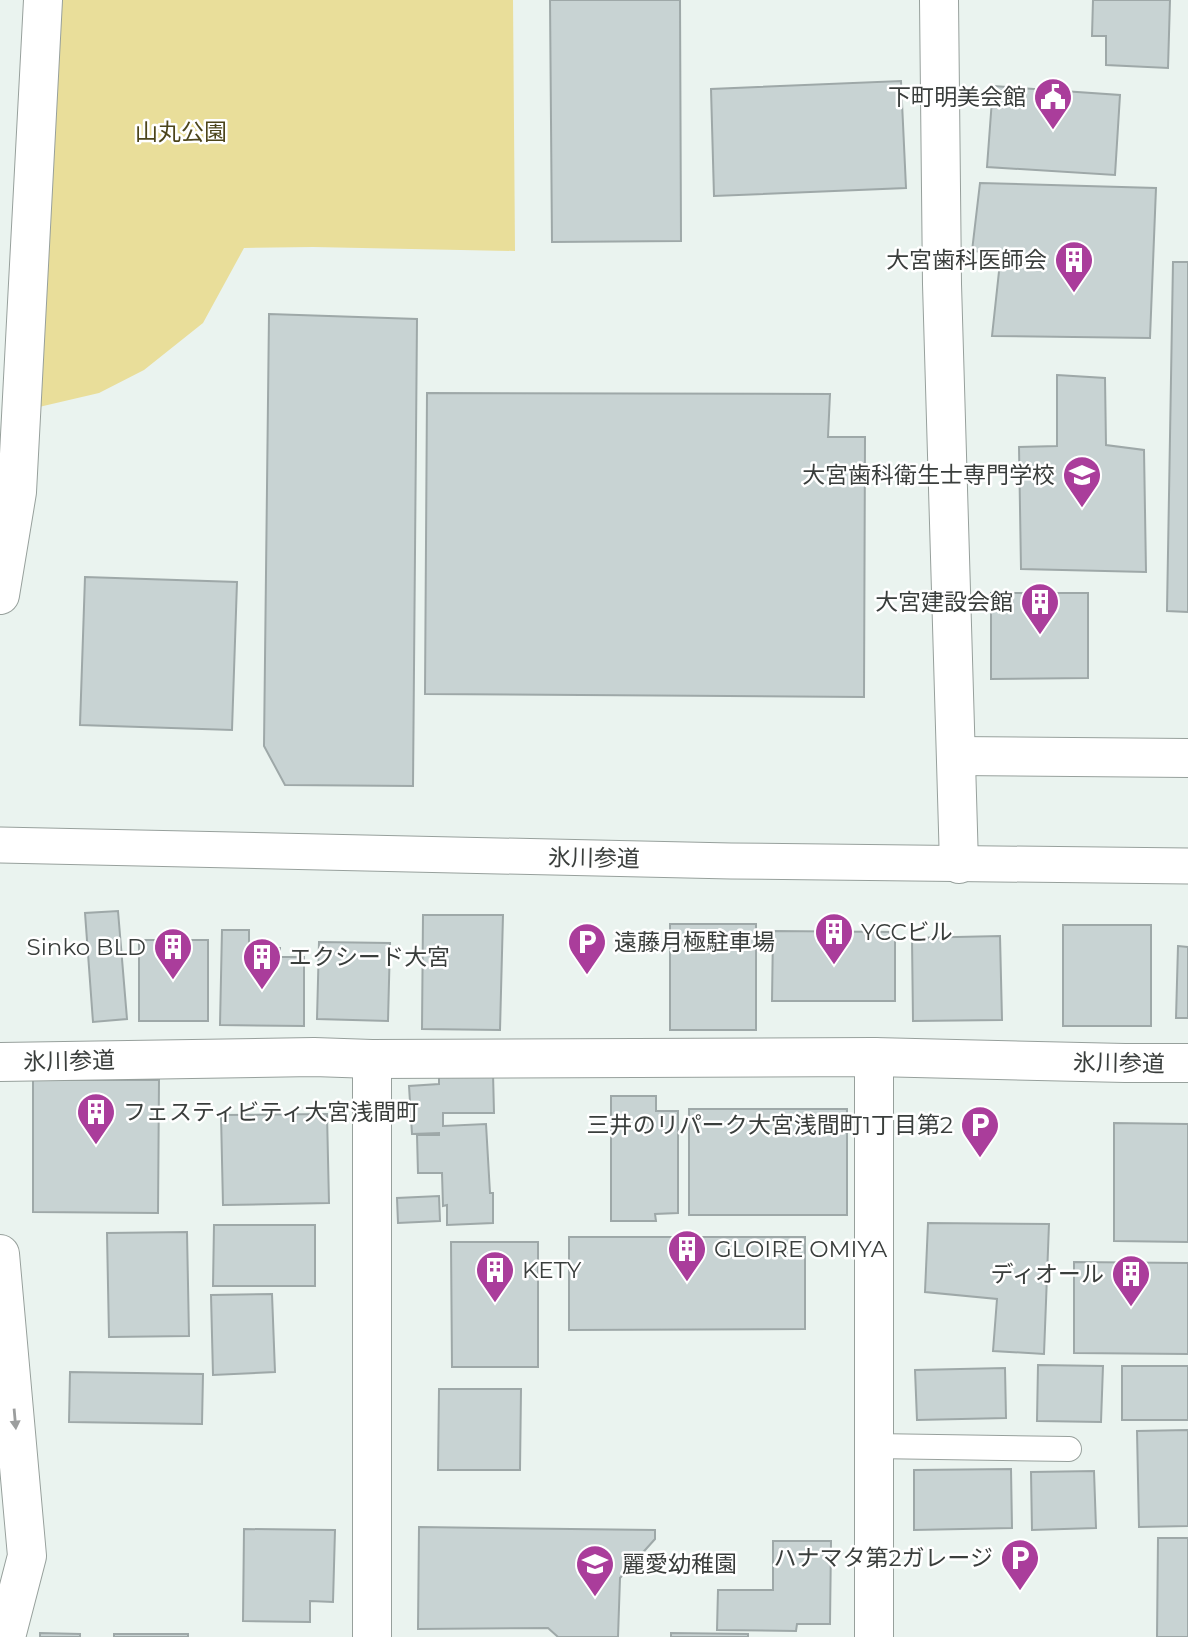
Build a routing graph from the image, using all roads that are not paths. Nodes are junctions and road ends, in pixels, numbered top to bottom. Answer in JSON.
{"nodes":[{"id":1,"x":43,"y":0,"type":"edge"},
{"id":2,"x":939,"y":0,"type":"edge"},
{"id":3,"x":0,"y":595,"type":"edge"},
{"id":4,"x":956,"y":756,"type":"junction"},
{"id":5,"x":1188,"y":758,"type":"edge"},
{"id":6,"x":0,"y":845,"type":"edge"},
{"id":7,"x":960,"y":864,"type":"junction"},
{"id":8,"x":1188,"y":866,"type":"edge"},
{"id":9,"x":874,"y":1057,"type":"junction"},
{"id":10,"x":372,"y":1059,"type":"junction"},
{"id":11,"x":0,"y":1062,"type":"edge"},
{"id":12,"x":1188,"y":1063,"type":"edge"},
{"id":13,"x":0,"y":1254,"type":"edge"},
{"id":14,"x":6,"y":1379,"type":"edge"},
{"id":15,"x":874,"y":1446,"type":"junction"},
{"id":16,"x":1069,"y":1449,"type":"dead end"},
{"id":17,"x":6,"y":1637,"type":"edge"},
{"id":18,"x":372,"y":1637,"type":"edge"},
{"id":19,"x":874,"y":1637,"type":"edge"}],
"edges":[{"from":1,"to":3,"type":"street"},
{"from":2,"to":4,"type":"street"},
{"from":4,"to":5,"type":"street"},
{"from":4,"to":7,"type":"street"},
{"from":6,"to":7,"type":"street","name":"氷川参道"},
{"from":7,"to":8,"type":"street","name":"氷川参道"},
{"from":9,"to":10,"type":"street","name":"氷川参道"},
{"from":9,"to":12,"type":"street","name":"氷川参道"},
{"from":9,"to":15,"type":"street"},
{"from":10,"to":11,"type":"street","name":"氷川参道"},
{"from":10,"to":18,"type":"street"},
{"from":13,"to":14,"type":"street"},
{"from":14,"to":17,"type":"street","one_way":true},
{"from":15,"to":16,"type":"lane"},
{"from":15,"to":19,"type":"street"}]}
